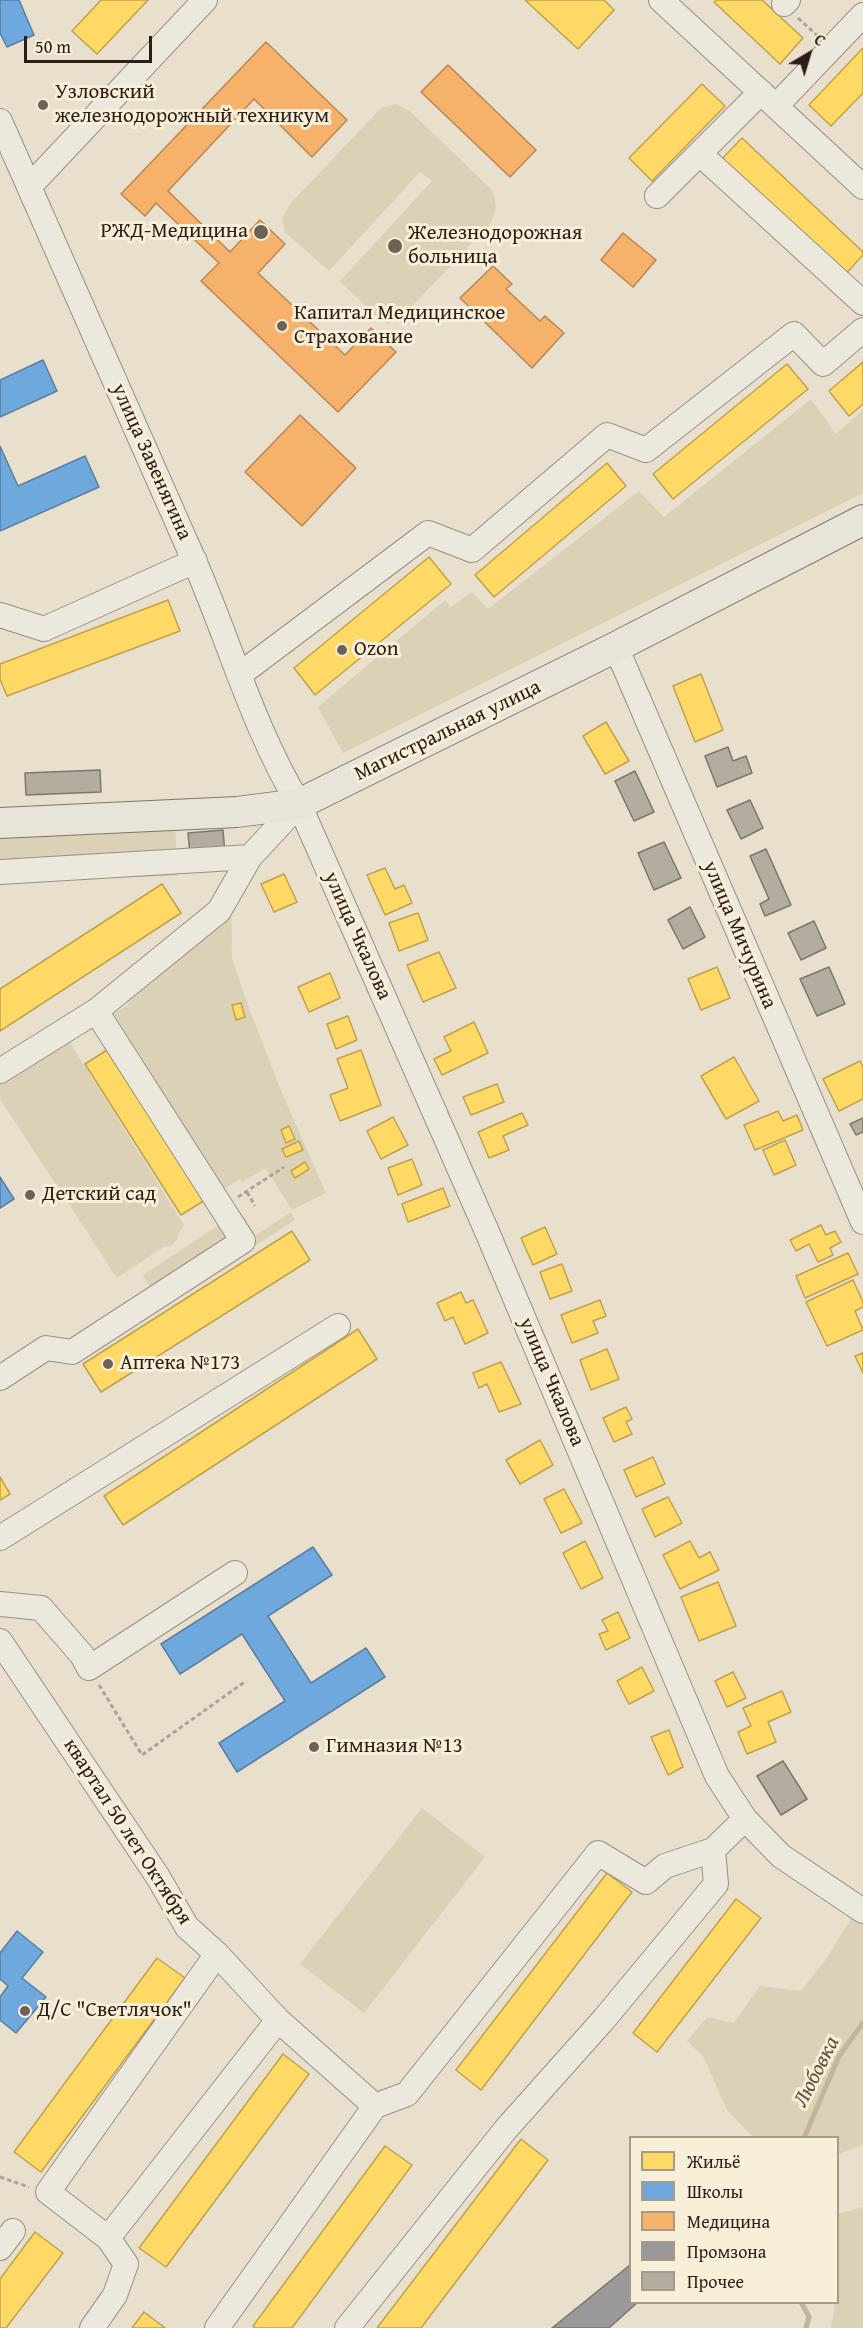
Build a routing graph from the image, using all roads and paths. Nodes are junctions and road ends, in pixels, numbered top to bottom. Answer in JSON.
{"nodes":[{"id":1,"x":205,"y":0,"type":"edge"},
{"id":2,"x":666,"y":2,"type":"edge"},
{"id":3,"x":786,"y":2,"type":"edge"},
{"id":4,"x":863,"y":15,"type":"edge"},
{"id":5,"x":831,"y":48,"type":"junction"},
{"id":6,"x":768,"y":99,"type":"junction"},
{"id":7,"x":0,"y":121,"type":"edge"},
{"id":8,"x":700,"y":154,"type":"junction"},
{"id":9,"x":28,"y":187,"type":"junction"},
{"id":10,"x":863,"y":187,"type":"edge"},
{"id":11,"x":657,"y":196,"type":"dead end"},
{"id":12,"x":863,"y":303,"type":"edge"},
{"id":13,"x":863,"y":330,"type":"edge"},
{"id":14,"x":863,"y":520,"type":"edge"},
{"id":15,"x":195,"y":561,"type":"junction"},
{"id":16,"x":0,"y":615,"type":"edge"},
{"id":17,"x":616,"y":647,"type":"junction"},
{"id":18,"x":239,"y":675,"type":"junction"},
{"id":19,"x":299,"y":804,"type":"junction"},
{"id":20,"x":0,"y":823,"type":"edge"},
{"id":21,"x":250,"y":857,"type":"junction"},
{"id":22,"x":0,"y":872,"type":"edge"},
{"id":23,"x":96,"y":1011,"type":"junction"},
{"id":24,"x":0,"y":1071,"type":"edge"},
{"id":25,"x":284,"y":1167,"type":"dead end"},
{"id":26,"x":247,"y":1191,"type":"junction"},
{"id":27,"x":255,"y":1206,"type":"dead end"},
{"id":28,"x":221,"y":1208,"type":"junction"},
{"id":29,"x":863,"y":1222,"type":"edge"},
{"id":30,"x":338,"y":1326,"type":"dead end"},
{"id":31,"x":0,"y":1378,"type":"edge"},
{"id":32,"x":0,"y":1538,"type":"edge"},
{"id":33,"x":235,"y":1573,"type":"dead end"},
{"id":34,"x":0,"y":1604,"type":"edge"},
{"id":35,"x":0,"y":1641,"type":"edge"},
{"id":36,"x":89,"y":1668,"type":"junction"},
{"id":37,"x":246,"y":1681,"type":"dead end"},
{"id":38,"x":745,"y":1819,"type":"junction"},
{"id":39,"x":713,"y":1850,"type":"junction"},
{"id":40,"x":863,"y":1911,"type":"edge"},
{"id":41,"x":217,"y":1954,"type":"junction"},
{"id":42,"x":278,"y":2020,"type":"junction"},
{"id":43,"x":375,"y":2106,"type":"junction"},
{"id":44,"x":0,"y":2177,"type":"edge"},
{"id":45,"x":48,"y":2192,"type":"junction"},
{"id":46,"x":108,"y":2238,"type":"junction"},
{"id":47,"x":92,"y":2328,"type":"edge"},
{"id":48,"x":218,"y":2328,"type":"edge"},
{"id":49,"x":347,"y":2328,"type":"edge"}],
"edges":[{"from":1,"to":9,"type":"street"},
{"from":2,"to":6,"type":"street"},
{"from":3,"to":5,"type":"path"},
{"from":4,"to":5,"type":"street"},
{"from":5,"to":6,"type":"street"},
{"from":6,"to":8,"type":"street"},
{"from":6,"to":10,"type":"street"},
{"from":7,"to":9,"type":"street","name":"улица Завенягина"},
{"from":8,"to":11,"type":"street"},
{"from":8,"to":12,"type":"street"},
{"from":9,"to":15,"type":"street","name":"улица Завенягина"},
{"from":13,"to":18,"type":"street"},
{"from":14,"to":17,"type":"main road","name":"Магистральная улица"},
{"from":15,"to":16,"type":"street"},
{"from":15,"to":18,"type":"street","name":"улица Завенягина"},
{"from":17,"to":19,"type":"main road","name":"Магистральная улица"},
{"from":17,"to":29,"type":"street","name":"улица Мичурина"},
{"from":18,"to":19,"type":"street","name":"улица Завенягина"},
{"from":19,"to":20,"type":"main road","name":"Магистральная улица"},
{"from":19,"to":21,"type":"street"},
{"from":19,"to":38,"type":"street","name":"улица Чкалова"},
{"from":21,"to":22,"type":"street"},
{"from":21,"to":23,"type":"street"},
{"from":23,"to":24,"type":"street"},
{"from":23,"to":28,"type":"street"},
{"from":25,"to":26,"type":"path"},
{"from":26,"to":27,"type":"path"},
{"from":26,"to":28,"type":"path"},
{"from":28,"to":31,"type":"street"},
{"from":30,"to":32,"type":"street"},
{"from":33,"to":36,"type":"street"},
{"from":34,"to":36,"type":"street"},
{"from":35,"to":41,"type":"street","name":"квартал 50 лет Октября"},
{"from":36,"to":37,"type":"path"},
{"from":38,"to":39,"type":"street"},
{"from":38,"to":40,"type":"street","name":"улица Чкалова"},
{"from":39,"to":43,"type":"street"},
{"from":39,"to":49,"type":"street"},
{"from":41,"to":42,"type":"street","name":"квартал 50 лет Октября"},
{"from":41,"to":45,"type":"street"},
{"from":42,"to":43,"type":"street","name":"квартал 50 лет Октября"},
{"from":42,"to":46,"type":"street"},
{"from":43,"to":48,"type":"street"},
{"from":44,"to":45,"type":"path"},
{"from":45,"to":46,"type":"street"},
{"from":46,"to":47,"type":"street"}]}
